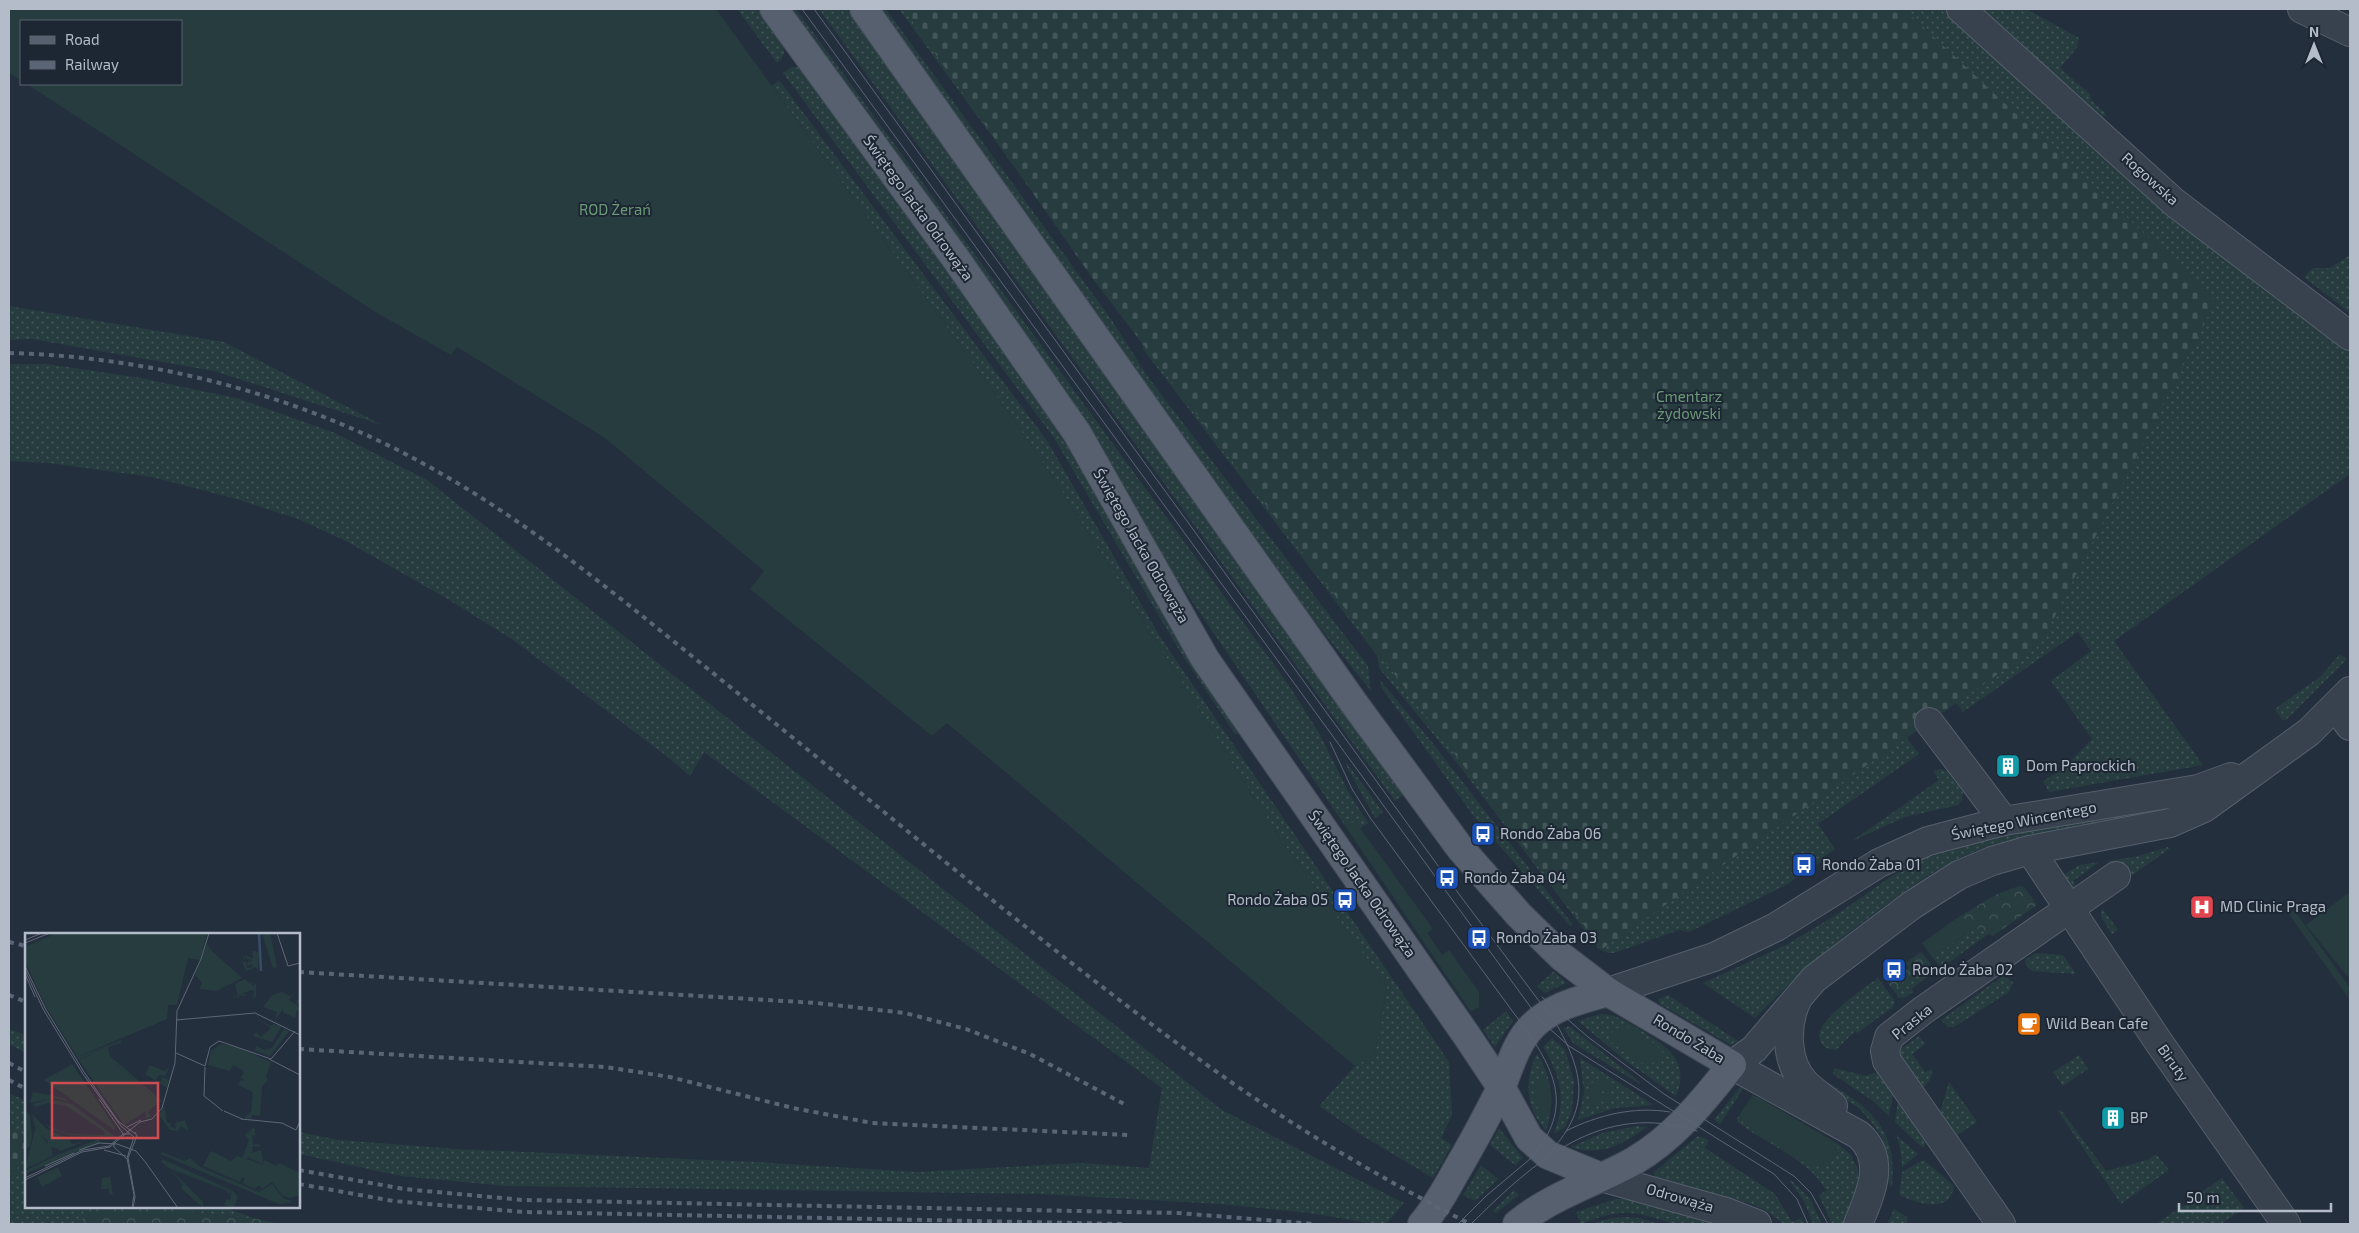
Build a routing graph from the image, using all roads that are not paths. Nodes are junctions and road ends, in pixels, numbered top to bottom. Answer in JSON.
{"nodes":[{"id":1,"x":774,"y":9,"type":"edge"},
{"id":2,"x":864,"y":9,"type":"edge"},
{"id":3,"x":1961,"y":9,"type":"edge"},
{"id":4,"x":2302,"y":9,"type":"edge"},
{"id":5,"x":2350,"y":32,"type":"edge"},
{"id":6,"x":2350,"y":336,"type":"edge"},
{"id":7,"x":2345,"y":708,"type":"edge"},
{"id":8,"x":1929,"y":722,"type":"dead end"},
{"id":9,"x":2260,"y":766,"type":"junction"},
{"id":10,"x":2004,"y":822,"type":"junction"},
{"id":11,"x":2030,"y":850,"type":"junction"},
{"id":12,"x":2116,"y":876,"type":"dead end"},
{"id":13,"x":2069,"y":910,"type":"junction"},
{"id":14,"x":1608,"y":992,"type":"junction"},
{"id":15,"x":1800,"y":994,"type":"junction"},
{"id":16,"x":1732,"y":1065,"type":"junction"},
{"id":17,"x":1501,"y":1087,"type":"junction"},
{"id":18,"x":1859,"y":1135,"type":"junction"},
{"id":19,"x":1601,"y":1177,"type":"junction"},
{"id":20,"x":1422,"y":1224,"type":"edge"},
{"id":21,"x":1517,"y":1224,"type":"edge"},
{"id":22,"x":1757,"y":1224,"type":"edge"},
{"id":23,"x":1858,"y":1224,"type":"edge"},
{"id":24,"x":2001,"y":1224,"type":"edge"},
{"id":25,"x":2286,"y":1224,"type":"edge"}],
"edges":[{"from":1,"to":17,"type":"main road","name":"Świętego Jacka Odrowąża"},
{"from":2,"to":14,"type":"main road"},
{"from":3,"to":6,"type":"street","name":"Rogowska"},
{"from":4,"to":5,"type":"street"},
{"from":7,"to":9,"type":"street","name":"Świętego Wincentego"},
{"from":8,"to":10,"type":"street"},
{"from":9,"to":10,"type":"street","name":"Świętego Wincentego"},
{"from":9,"to":11,"type":"street","name":"Świętego Wincentego"},
{"from":10,"to":14,"type":"street","name":"Świętego Wincentego"},
{"from":11,"to":13,"type":"street","name":"Biruty"},
{"from":11,"to":15,"type":"street","name":"Świętego Wincentego"},
{"from":12,"to":13,"type":"street","name":"Praska"},
{"from":13,"to":24,"type":"street","name":"Praska"},
{"from":13,"to":25,"type":"street","name":"Biruty"},
{"from":14,"to":16,"type":"main road","name":"Rondo Żaba"},
{"from":14,"to":17,"type":"main road"},
{"from":15,"to":16,"type":"street","name":"Świętego Wincentego"},
{"from":15,"to":18,"type":"street"},
{"from":16,"to":18,"type":"street"},
{"from":16,"to":19,"type":"main road","name":"Rondo Żaba"},
{"from":17,"to":19,"type":"main road"},
{"from":17,"to":20,"type":"main road"},
{"from":18,"to":23,"type":"street"},
{"from":19,"to":21,"type":"main road","name":"Rondo Żaba"},
{"from":19,"to":22,"type":"street","name":"Odrowąża"}]}
